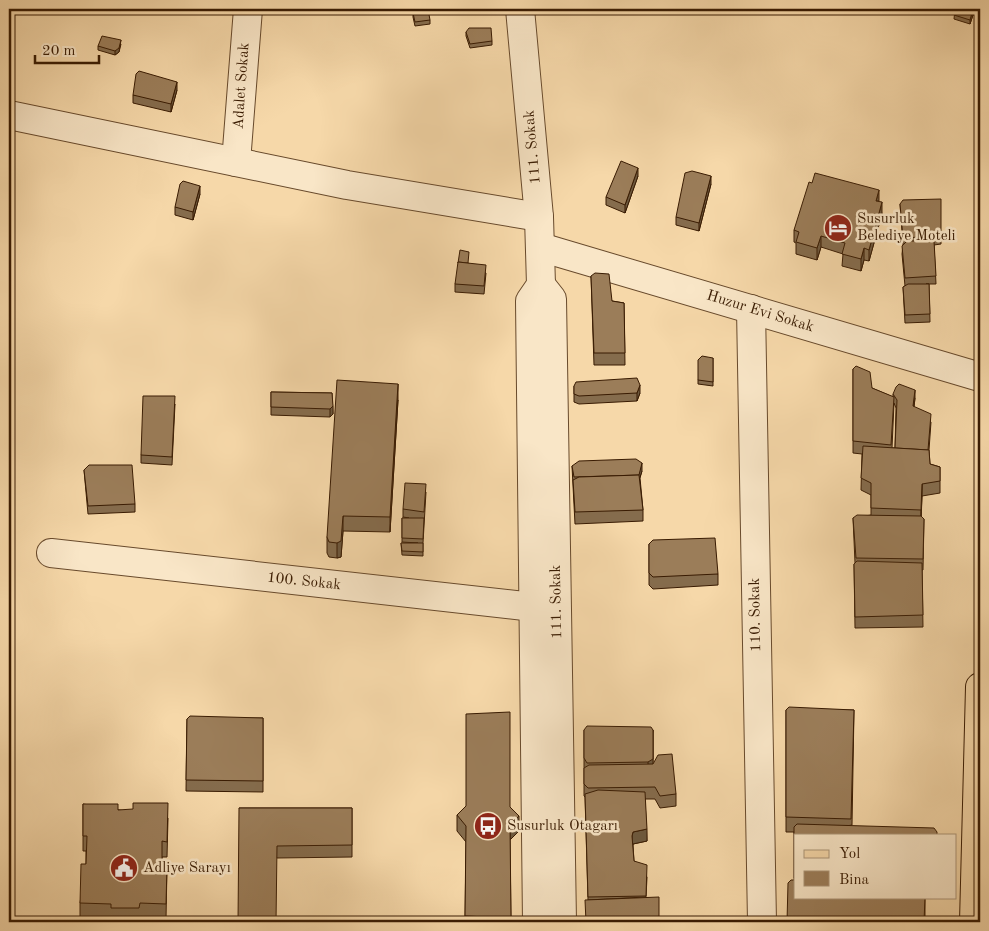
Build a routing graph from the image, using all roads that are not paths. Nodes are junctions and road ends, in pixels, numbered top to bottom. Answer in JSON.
{"nodes":[{"id":1,"x":248,"y":9,"type":"edge"},
{"id":2,"x":520,"y":9,"type":"edge"},
{"id":3,"x":9,"y":115,"type":"edge"},
{"id":4,"x":236,"y":162,"type":"junction"},
{"id":5,"x":539,"y":217,"type":"junction"},
{"id":6,"x":540,"y":247,"type":"junction"},
{"id":7,"x":751,"y":309,"type":"junction"},
{"id":8,"x":980,"y":377,"type":"edge"},
{"id":9,"x":51,"y":554,"type":"dead end"},
{"id":10,"x":546,"y":609,"type":"junction"},
{"id":11,"x":980,"y":687,"type":"edge"},
{"id":12,"x":537,"y":922,"type":"edge"},
{"id":13,"x":562,"y":922,"type":"edge"},
{"id":14,"x":762,"y":922,"type":"edge"},
{"id":15,"x":974,"y":922,"type":"edge"}],
"edges":[{"from":1,"to":4,"type":"street","name":"Adalet Sokak"},
{"from":2,"to":5,"type":"street","name":"111. Sokak"},
{"from":3,"to":4,"type":"street"},
{"from":4,"to":5,"type":"street"},
{"from":5,"to":6,"type":"street","name":"111. Sokak"},
{"from":6,"to":7,"type":"street","name":"Huzur Evi Sokak"},
{"from":6,"to":10,"type":"street","name":"111. Sokak"},
{"from":7,"to":8,"type":"street","name":"Huzur Evi Sokak"},
{"from":7,"to":14,"type":"street","name":"110. Sokak"},
{"from":9,"to":10,"type":"street","name":"100. Sokak"},
{"from":10,"to":12,"type":"street","name":"111. Sokak"},
{"from":10,"to":13,"type":"street","name":"111. Sokak"},
{"from":11,"to":15,"type":"main road"}]}
